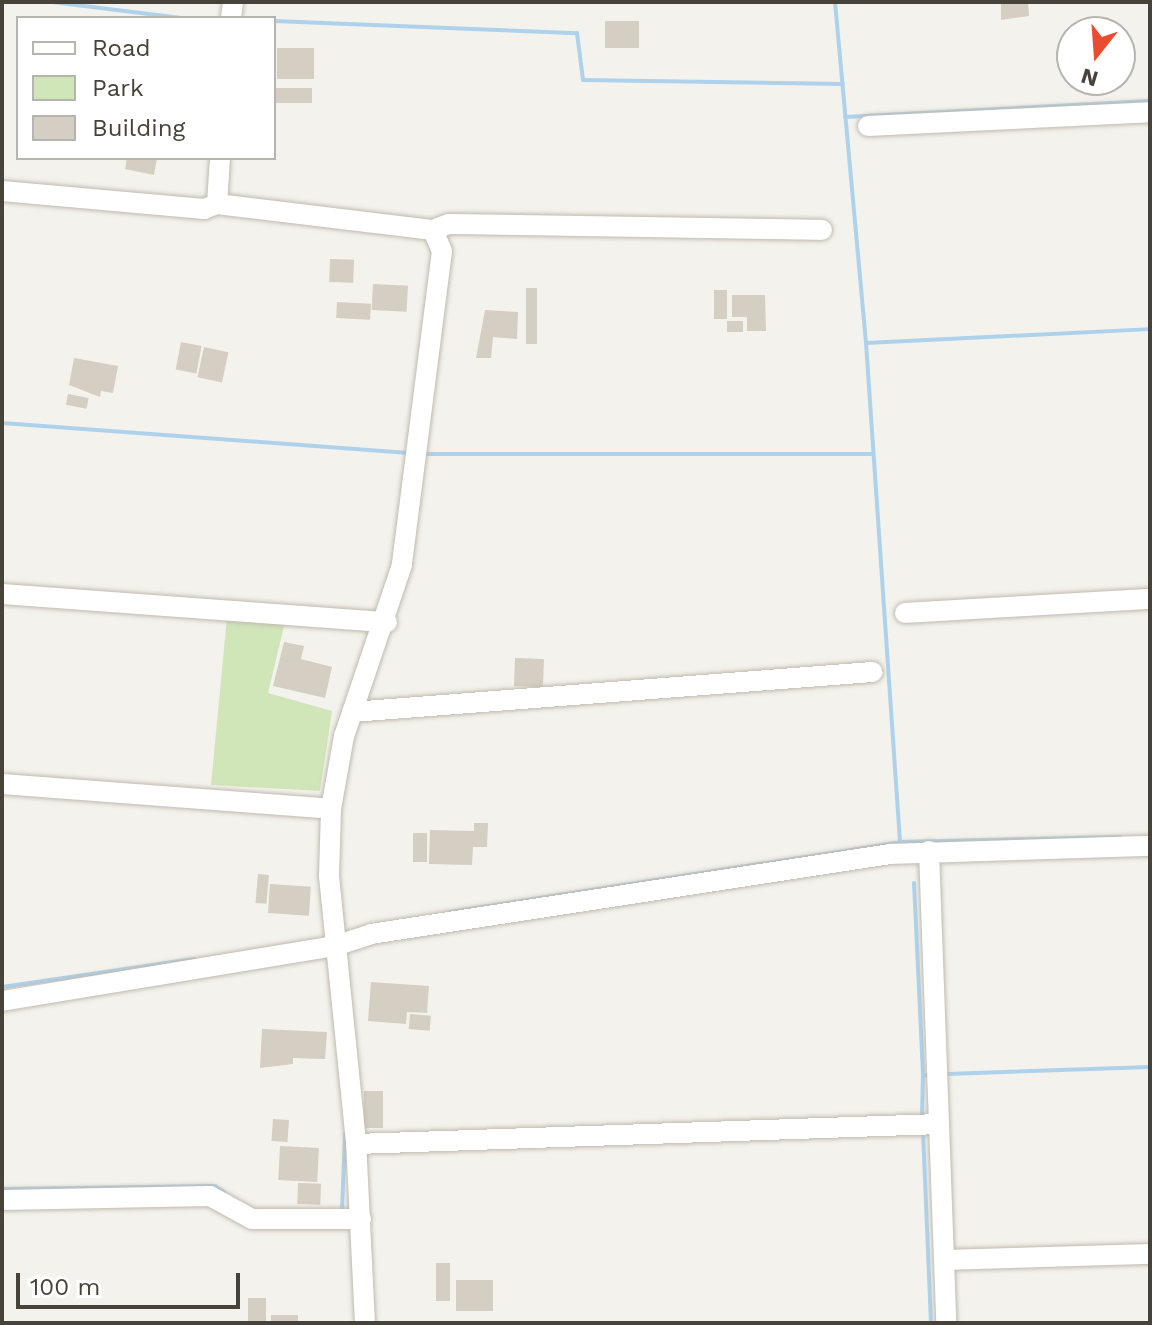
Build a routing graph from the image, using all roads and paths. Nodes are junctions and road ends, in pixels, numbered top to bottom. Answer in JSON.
{"nodes":[{"id":1,"x":1150,"y":112,"type":"edge"},
{"id":2,"x":868,"y":126,"type":"dead end"},
{"id":3,"x":220,"y":160,"type":"edge"},
{"id":4,"x":2,"y":191,"type":"edge"},
{"id":5,"x":217,"y":204,"type":"junction"},
{"id":6,"x":433,"y":230,"type":"junction"},
{"id":7,"x":822,"y":230,"type":"dead end"},
{"id":8,"x":2,"y":594,"type":"edge"},
{"id":9,"x":1150,"y":599,"type":"edge"},
{"id":10,"x":905,"y":613,"type":"dead end"},
{"id":11,"x":387,"y":622,"type":"junction"},
{"id":12,"x":872,"y":672,"type":"dead end"},
{"id":13,"x":352,"y":712,"type":"junction"},
{"id":14,"x":2,"y":784,"type":"edge"},
{"id":15,"x":331,"y":809,"type":"junction"},
{"id":16,"x":1150,"y":846,"type":"edge"},
{"id":17,"x":929,"y":851,"type":"junction"},
{"id":18,"x":335,"y":939,"type":"junction"},
{"id":19,"x":2,"y":1001,"type":"edge"},
{"id":20,"x":928,"y":1125,"type":"junction"},
{"id":21,"x":356,"y":1137,"type":"junction"},
{"id":22,"x":2,"y":1200,"type":"edge"},
{"id":23,"x":361,"y":1219,"type":"junction"},
{"id":24,"x":1150,"y":1254,"type":"edge"},
{"id":25,"x":945,"y":1260,"type":"junction"},
{"id":26,"x":365,"y":1323,"type":"edge"},
{"id":27,"x":946,"y":1323,"type":"edge"}],
"edges":[{"from":1,"to":2,"type":"street"},
{"from":3,"to":5,"type":"street"},
{"from":4,"to":5,"type":"street"},
{"from":5,"to":6,"type":"street"},
{"from":6,"to":7,"type":"street"},
{"from":6,"to":11,"type":"street"},
{"from":8,"to":11,"type":"street"},
{"from":9,"to":10,"type":"street"},
{"from":11,"to":13,"type":"street"},
{"from":12,"to":13,"type":"street"},
{"from":13,"to":15,"type":"street"},
{"from":14,"to":15,"type":"street"},
{"from":15,"to":18,"type":"street"},
{"from":16,"to":17,"type":"street"},
{"from":17,"to":18,"type":"street"},
{"from":17,"to":20,"type":"street"},
{"from":18,"to":19,"type":"street"},
{"from":18,"to":21,"type":"street"},
{"from":20,"to":21,"type":"street"},
{"from":20,"to":25,"type":"street"},
{"from":21,"to":23,"type":"street"},
{"from":22,"to":23,"type":"street"},
{"from":23,"to":26,"type":"street"},
{"from":24,"to":25,"type":"street"},
{"from":25,"to":27,"type":"street"}]}
